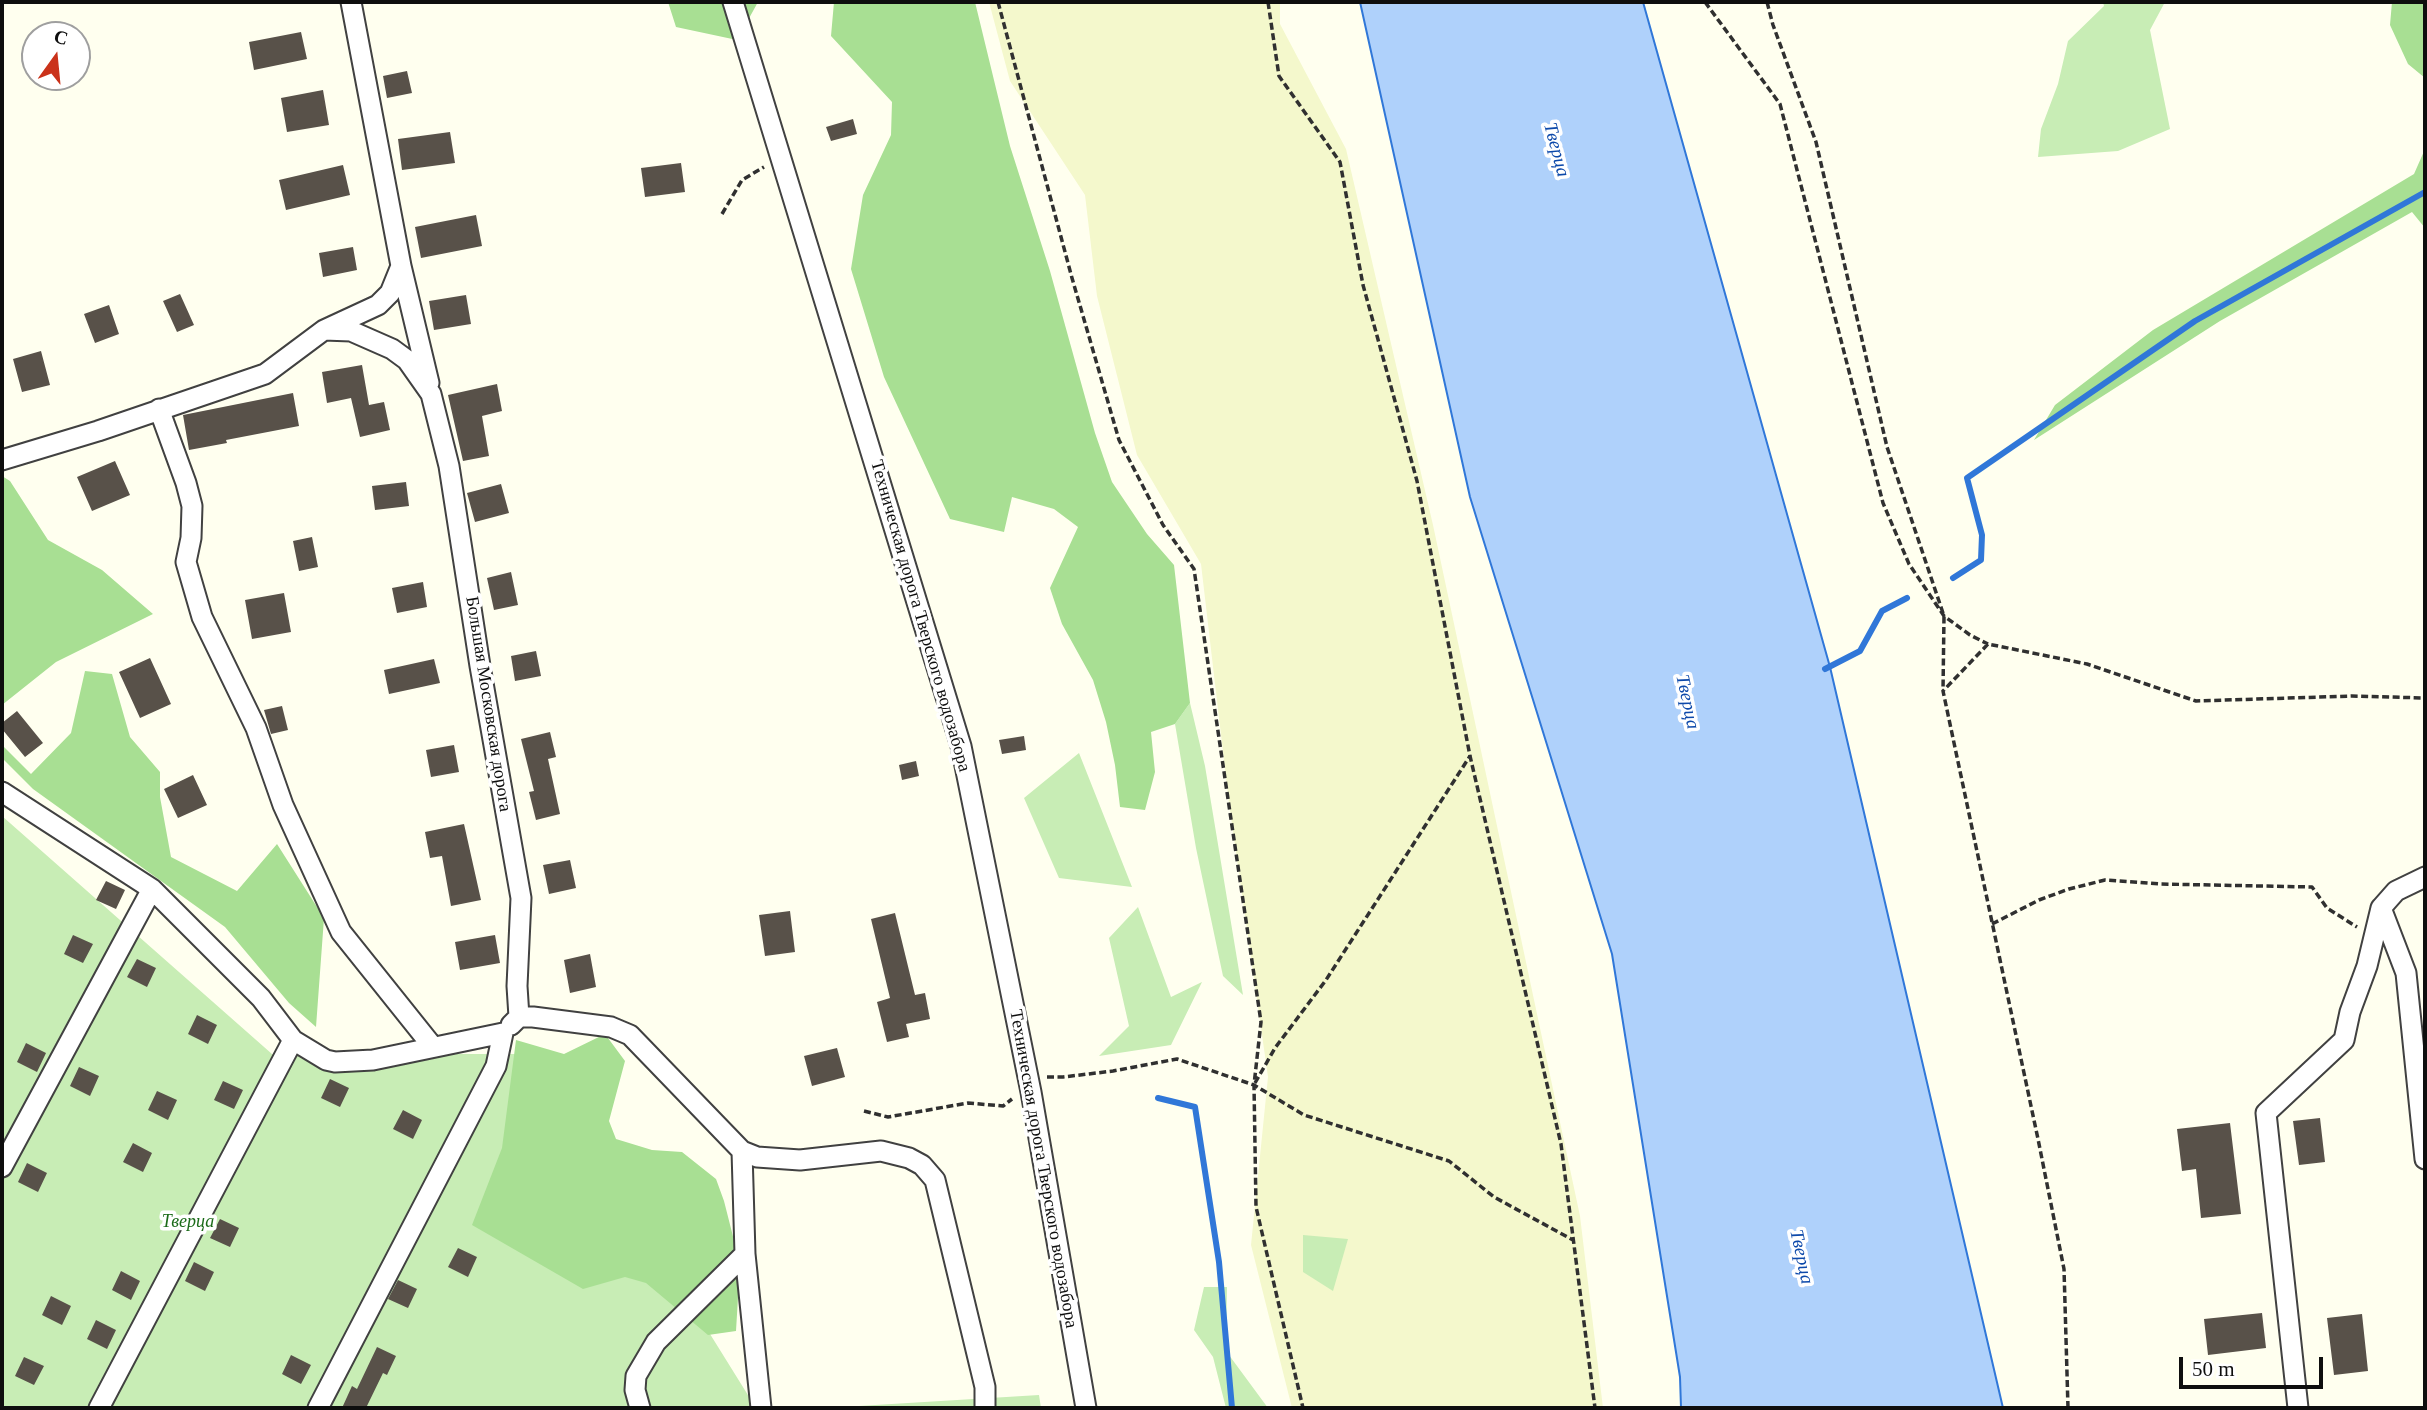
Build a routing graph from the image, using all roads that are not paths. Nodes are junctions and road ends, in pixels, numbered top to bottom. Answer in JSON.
{"nodes":[{"id":1,"x":351,"y":2,"type":"edge"},
{"id":2,"x":733,"y":2,"type":"edge"},
{"id":3,"x":401,"y":266,"type":"junction"},
{"id":4,"x":324,"y":330,"type":"junction"},
{"id":5,"x":432,"y":394,"type":"junction"},
{"id":6,"x":159,"y":409,"type":"junction"},
{"id":7,"x":2,"y":460,"type":"edge"},
{"id":8,"x":2,"y":792,"type":"edge"},
{"id":9,"x":2425,"y":877,"type":"edge"},
{"id":10,"x":152,"y":889,"type":"junction"},
{"id":11,"x":2381,"y":908,"type":"junction"},
{"id":12,"x":519,"y":1017,"type":"junction"},
{"id":13,"x":503,"y":1033,"type":"junction"},
{"id":14,"x":293,"y":1040,"type":"junction"},
{"id":15,"x":433,"y":1047,"type":"junction"},
{"id":16,"x":742,"y":1152,"type":"junction"},
{"id":17,"x":2425,"y":1160,"type":"edge"},
{"id":18,"x":2,"y":1167,"type":"edge"},
{"id":19,"x":744,"y":1255,"type":"junction"},
{"id":20,"x":99,"y":1408,"type":"edge"},
{"id":21,"x":318,"y":1408,"type":"edge"},
{"id":22,"x":640,"y":1408,"type":"edge"},
{"id":23,"x":761,"y":1408,"type":"edge"},
{"id":24,"x":985,"y":1408,"type":"edge"},
{"id":25,"x":1086,"y":1408,"type":"edge"},
{"id":26,"x":2298,"y":1408,"type":"edge"}],
"edges":[{"from":1,"to":3,"type":"street","name":"Большая Московская дорога"},
{"from":2,"to":25,"type":"street","name":"Техническая дорога Тверского водозабора"},
{"from":3,"to":4,"type":"street"},
{"from":3,"to":5,"type":"street","name":"Большая Московская дорога"},
{"from":4,"to":5,"type":"street","name":"Большая Московская дорога"},
{"from":4,"to":6,"type":"street"},
{"from":5,"to":12,"type":"street","name":"Большая Московская дорога"},
{"from":6,"to":7,"type":"street"},
{"from":6,"to":15,"type":"street"},
{"from":8,"to":10,"type":"street"},
{"from":9,"to":11,"type":"street"},
{"from":10,"to":14,"type":"street"},
{"from":10,"to":18,"type":"street"},
{"from":11,"to":17,"type":"street"},
{"from":11,"to":26,"type":"street"},
{"from":12,"to":13,"type":"street"},
{"from":12,"to":16,"type":"street"},
{"from":13,"to":15,"type":"street"},
{"from":13,"to":21,"type":"street"},
{"from":14,"to":15,"type":"street"},
{"from":14,"to":20,"type":"street"},
{"from":16,"to":19,"type":"street"},
{"from":16,"to":24,"type":"street"},
{"from":19,"to":22,"type":"street"},
{"from":19,"to":23,"type":"street"}]}
